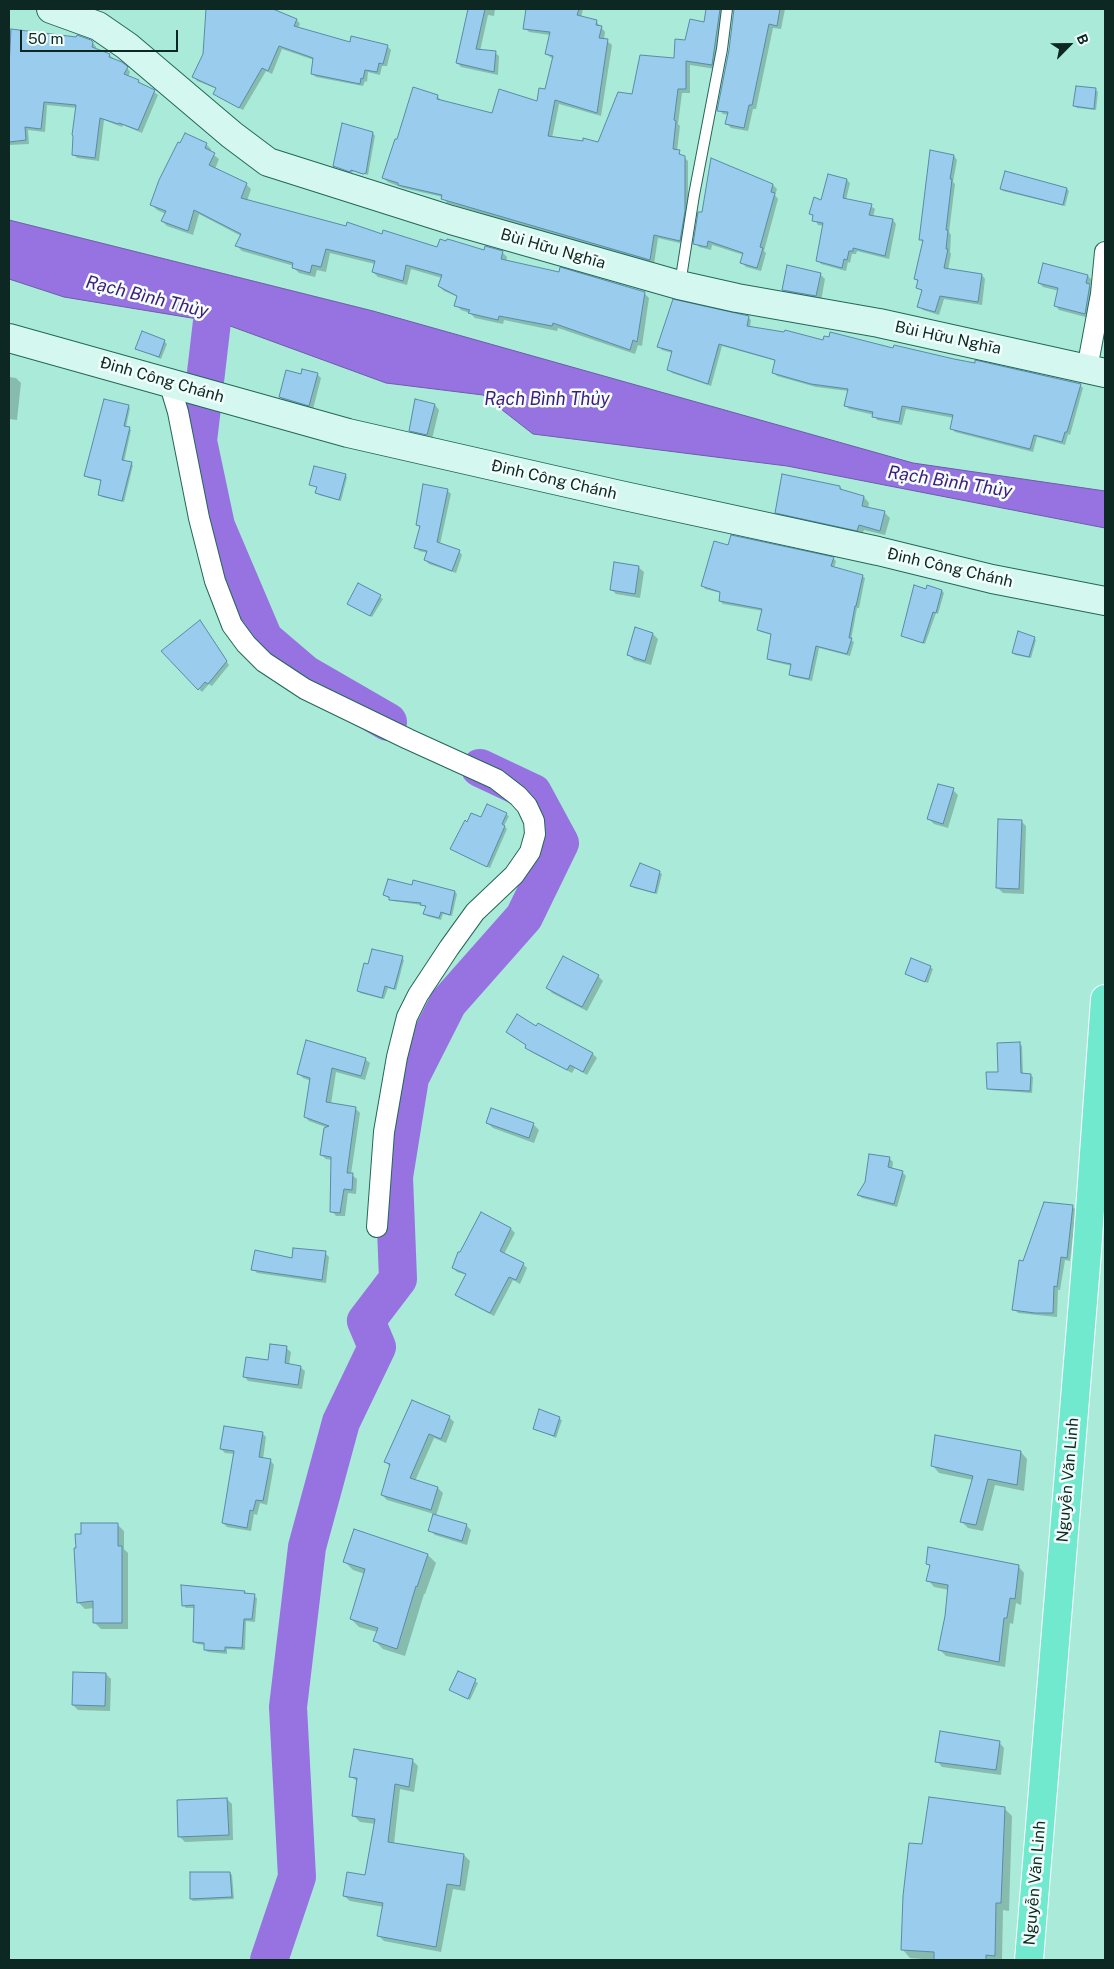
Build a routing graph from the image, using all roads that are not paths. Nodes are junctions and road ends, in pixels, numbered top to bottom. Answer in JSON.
{"nodes":[{"id":1,"x":51,"y":9,"type":"edge"},
{"id":2,"x":727,"y":9,"type":"edge"},
{"id":3,"x":1105,"y":252,"type":"edge"},
{"id":4,"x":679,"y":285,"type":"junction"},
{"id":5,"x":9,"y":338,"type":"edge"},
{"id":6,"x":1096,"y":371,"type":"edge"},
{"id":7,"x":173,"y":383,"type":"junction"},
{"id":8,"x":1105,"y":601,"type":"edge"},
{"id":9,"x":1105,"y":999,"type":"edge"},
{"id":10,"x":378,"y":1227,"type":"dead end"},
{"id":11,"x":1096,"y":1245,"type":"edge"},
{"id":12,"x":1029,"y":1960,"type":"edge"}],
"edges":[{"from":1,"to":4,"type":"street","name":"Bùi Hữu Nghĩa"},
{"from":2,"to":4,"type":"lane"},
{"from":3,"to":6,"type":"street"},
{"from":4,"to":6,"type":"street","name":"Bùi Hữu Nghĩa"},
{"from":5,"to":7,"type":"street","name":"Đinh Công Chánh"},
{"from":7,"to":8,"type":"street","name":"Đinh Công Chánh"},
{"from":7,"to":10,"type":"street"},
{"from":9,"to":11,"type":"highway","name":"Nguyễn Văn Linh"},
{"from":11,"to":12,"type":"highway","name":"Nguyễn Văn Linh"}]}
